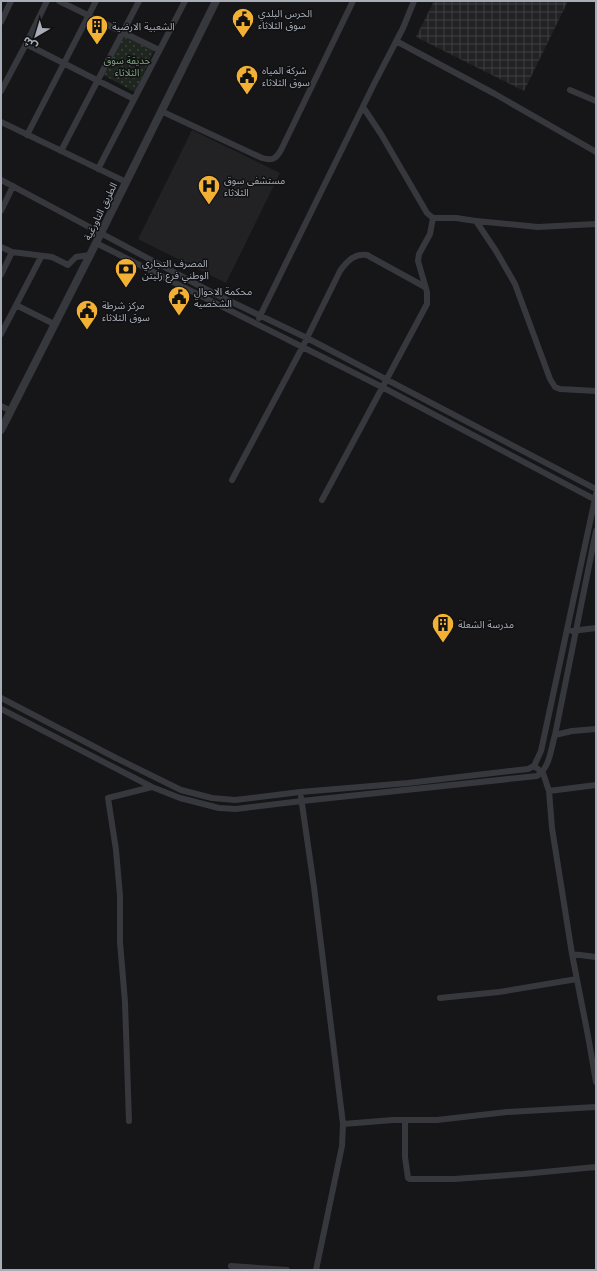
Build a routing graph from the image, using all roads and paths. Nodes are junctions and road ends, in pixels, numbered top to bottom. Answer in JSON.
{"nodes":[{"id":1,"x":11,"y":1,"type":"edge"},
{"id":2,"x":47,"y":1,"type":"edge"},
{"id":3,"x":59,"y":1,"type":"edge"},
{"id":4,"x":96,"y":1,"type":"edge"},
{"id":5,"x":139,"y":1,"type":"edge"},
{"id":6,"x":185,"y":1,"type":"edge"},
{"id":7,"x":216,"y":1,"type":"edge"},
{"id":8,"x":352,"y":1,"type":"edge"},
{"id":9,"x":414,"y":1,"type":"edge"},
{"id":10,"x":89,"y":16,"type":"junction"},
{"id":11,"x":1,"y":22,"type":"edge"},
{"id":12,"x":122,"y":33,"type":"junction"},
{"id":13,"x":396,"y":41,"type":"junction"},
{"id":14,"x":26,"y":44,"type":"junction"},
{"id":15,"x":159,"y":50,"type":"junction"},
{"id":16,"x":64,"y":63,"type":"junction"},
{"id":17,"x":98,"y":81,"type":"junction"},
{"id":18,"x":570,"y":90,"type":"dead end"},
{"id":19,"x":1,"y":91,"type":"edge"},
{"id":20,"x":134,"y":99,"type":"junction"},
{"id":21,"x":596,"y":102,"type":"edge"},
{"id":22,"x":363,"y":107,"type":"junction"},
{"id":23,"x":161,"y":112,"type":"junction"},
{"id":24,"x":1,"y":122,"type":"edge"},
{"id":25,"x":27,"y":135,"type":"junction"},
{"id":26,"x":61,"y":151,"type":"junction"},
{"id":27,"x":596,"y":152,"type":"edge"},
{"id":28,"x":98,"y":169,"type":"junction"},
{"id":29,"x":1,"y":180,"type":"edge"},
{"id":30,"x":126,"y":182,"type":"junction"},
{"id":31,"x":14,"y":186,"type":"junction"},
{"id":32,"x":1,"y":211,"type":"edge"},
{"id":33,"x":433,"y":218,"type":"junction"},
{"id":34,"x":476,"y":221,"type":"junction"},
{"id":35,"x":596,"y":224,"type":"edge"},
{"id":36,"x":100,"y":234,"type":"junction"},
{"id":37,"x":96,"y":243,"type":"junction"},
{"id":38,"x":1,"y":247,"type":"edge"},
{"id":39,"x":12,"y":252,"type":"junction"},
{"id":40,"x":90,"y":255,"type":"junction"},
{"id":41,"x":41,"y":257,"type":"junction"},
{"id":42,"x":1,"y":275,"type":"edge"},
{"id":43,"x":425,"y":287,"type":"junction"},
{"id":44,"x":16,"y":305,"type":"junction"},
{"id":45,"x":260,"y":315,"type":"junction"},
{"id":46,"x":54,"y":324,"type":"junction"},
{"id":47,"x":256,"y":324,"type":"junction"},
{"id":48,"x":1,"y":334,"type":"edge"},
{"id":49,"x":307,"y":338,"type":"junction"},
{"id":50,"x":302,"y":348,"type":"junction"},
{"id":51,"x":386,"y":380,"type":"junction"},
{"id":52,"x":382,"y":387,"type":"junction"},
{"id":53,"x":596,"y":392,"type":"edge"},
{"id":54,"x":1,"y":406,"type":"edge"},
{"id":55,"x":11,"y":411,"type":"junction"},
{"id":56,"x":1,"y":430,"type":"edge"},
{"id":57,"x":232,"y":480,"type":"dead end"},
{"id":58,"x":596,"y":489,"type":"edge"},
{"id":59,"x":595,"y":498,"type":"edge"},
{"id":60,"x":322,"y":500,"type":"dead end"},
{"id":61,"x":596,"y":531,"type":"edge"},
{"id":62,"x":596,"y":628,"type":"edge"},
{"id":63,"x":567,"y":631,"type":"junction"},
{"id":64,"x":576,"y":631,"type":"junction"},
{"id":65,"x":1,"y":698,"type":"edge"},
{"id":66,"x":1,"y":709,"type":"edge"},
{"id":67,"x":52,"y":724,"type":"junction"},
{"id":68,"x":596,"y":729,"type":"edge"},
{"id":69,"x":48,"y":734,"type":"junction"},
{"id":70,"x":555,"y":735,"type":"junction"},
{"id":71,"x":534,"y":766,"type":"junction"},
{"id":72,"x":543,"y":773,"type":"junction"},
{"id":73,"x":425,"y":781,"type":"junction"},
{"id":74,"x":596,"y":785,"type":"edge"},
{"id":75,"x":152,"y":787,"type":"junction"},
{"id":76,"x":426,"y":789,"type":"junction"},
{"id":77,"x":549,"y":791,"type":"junction"},
{"id":78,"x":300,"y":792,"type":"junction"},
{"id":79,"x":302,"y":801,"type":"junction"},
{"id":80,"x":572,"y":954,"type":"junction"},
{"id":81,"x":596,"y":957,"type":"edge"},
{"id":82,"x":577,"y":979,"type":"junction"},
{"id":83,"x":440,"y":998,"type":"dead end"},
{"id":84,"x":596,"y":1082,"type":"edge"},
{"id":85,"x":596,"y":1107,"type":"edge"},
{"id":86,"x":405,"y":1120,"type":"junction"},
{"id":87,"x":129,"y":1121,"type":"dead end"},
{"id":88,"x":343,"y":1124,"type":"junction"},
{"id":89,"x":596,"y":1167,"type":"edge"},
{"id":90,"x":231,"y":1266,"type":"dead end"},
{"id":91,"x":261,"y":1269,"type":"edge"},
{"id":92,"x":287,"y":1270,"type":"edge"},
{"id":93,"x":316,"y":1270,"type":"edge"}],
"edges":[{"from":1,"to":11,"type":"street"},
{"from":2,"to":14,"type":"street"},
{"from":3,"to":10,"type":"street"},
{"from":4,"to":10,"type":"street"},
{"from":5,"to":12,"type":"street"},
{"from":6,"to":15,"type":"street"},
{"from":7,"to":23,"type":"street","name":"الطريق التاورغية"},
{"from":8,"to":23,"type":"street"},
{"from":9,"to":13,"type":"street"},
{"from":10,"to":12,"type":"street"},
{"from":10,"to":16,"type":"street"},
{"from":12,"to":15,"type":"street"},
{"from":12,"to":17,"type":"street"},
{"from":13,"to":22,"type":"street"},
{"from":13,"to":27,"type":"street"},
{"from":14,"to":16,"type":"street"},
{"from":14,"to":19,"type":"street"},
{"from":15,"to":20,"type":"street"},
{"from":16,"to":17,"type":"street"},
{"from":16,"to":25,"type":"street"},
{"from":17,"to":20,"type":"street"},
{"from":17,"to":26,"type":"street"},
{"from":18,"to":21,"type":"street"},
{"from":20,"to":28,"type":"street"},
{"from":22,"to":33,"type":"street"},
{"from":22,"to":45,"type":"street"},
{"from":23,"to":30,"type":"street","name":"الطريق التاورغية"},
{"from":24,"to":25,"type":"street"},
{"from":25,"to":26,"type":"street"},
{"from":26,"to":28,"type":"street"},
{"from":28,"to":30,"type":"street"},
{"from":29,"to":31,"type":"street"},
{"from":30,"to":36,"type":"street","name":"الطريق التاورغية"},
{"from":31,"to":32,"type":"street"},
{"from":31,"to":36,"type":"street"},
{"from":33,"to":34,"type":"street"},
{"from":33,"to":43,"type":"street"},
{"from":34,"to":35,"type":"street"},
{"from":34,"to":53,"type":"street"},
{"from":36,"to":37,"type":"street","name":"الطريق التاورغية"},
{"from":36,"to":45,"type":"street"},
{"from":37,"to":40,"type":"street","name":"الطريق التاورغية"},
{"from":37,"to":47,"type":"street"},
{"from":38,"to":39,"type":"street"},
{"from":39,"to":41,"type":"street"},
{"from":39,"to":42,"type":"street"},
{"from":40,"to":41,"type":"street"},
{"from":40,"to":46,"type":"street","name":"الطريق التاورغية"},
{"from":41,"to":44,"type":"street"},
{"from":43,"to":49,"type":"street"},
{"from":43,"to":51,"type":"street"},
{"from":44,"to":46,"type":"street"},
{"from":44,"to":48,"type":"street"},
{"from":45,"to":47,"type":"street"},
{"from":45,"to":49,"type":"street"},
{"from":46,"to":55,"type":"street","name":"الطريق التاورغية"},
{"from":47,"to":50,"type":"street"},
{"from":49,"to":50,"type":"street"},
{"from":49,"to":51,"type":"street"},
{"from":50,"to":52,"type":"street"},
{"from":50,"to":57,"type":"street"},
{"from":51,"to":52,"type":"street"},
{"from":51,"to":58,"type":"street"},
{"from":52,"to":59,"type":"street"},
{"from":52,"to":60,"type":"street"},
{"from":54,"to":55,"type":"street"},
{"from":55,"to":56,"type":"street","name":"الطريق التاورغية"},
{"from":59,"to":63,"type":"street"},
{"from":61,"to":64,"type":"street"},
{"from":62,"to":64,"type":"street"},
{"from":63,"to":64,"type":"street"},
{"from":63,"to":71,"type":"street"},
{"from":64,"to":70,"type":"street"},
{"from":65,"to":67,"type":"street"},
{"from":66,"to":69,"type":"street"},
{"from":67,"to":69,"type":"street"},
{"from":67,"to":78,"type":"street"},
{"from":68,"to":70,"type":"street"},
{"from":69,"to":75,"type":"street"},
{"from":70,"to":72,"type":"street"},
{"from":71,"to":72,"type":"street"},
{"from":71,"to":73,"type":"street"},
{"from":72,"to":76,"type":"street"},
{"from":72,"to":77,"type":"street"},
{"from":73,"to":76,"type":"street"},
{"from":73,"to":78,"type":"street"},
{"from":74,"to":77,"type":"street"},
{"from":75,"to":79,"type":"street"},
{"from":75,"to":87,"type":"street"},
{"from":76,"to":79,"type":"street"},
{"from":77,"to":80,"type":"street"},
{"from":78,"to":79,"type":"street"},
{"from":79,"to":88,"type":"street"},
{"from":80,"to":81,"type":"street"},
{"from":80,"to":82,"type":"street"},
{"from":82,"to":83,"type":"street"},
{"from":82,"to":84,"type":"street"},
{"from":85,"to":86,"type":"street"},
{"from":86,"to":88,"type":"street"},
{"from":86,"to":89,"type":"street"},
{"from":88,"to":93,"type":"street"},
{"from":90,"to":91,"type":"street"},
{"from":91,"to":92,"type":"street"}]}
